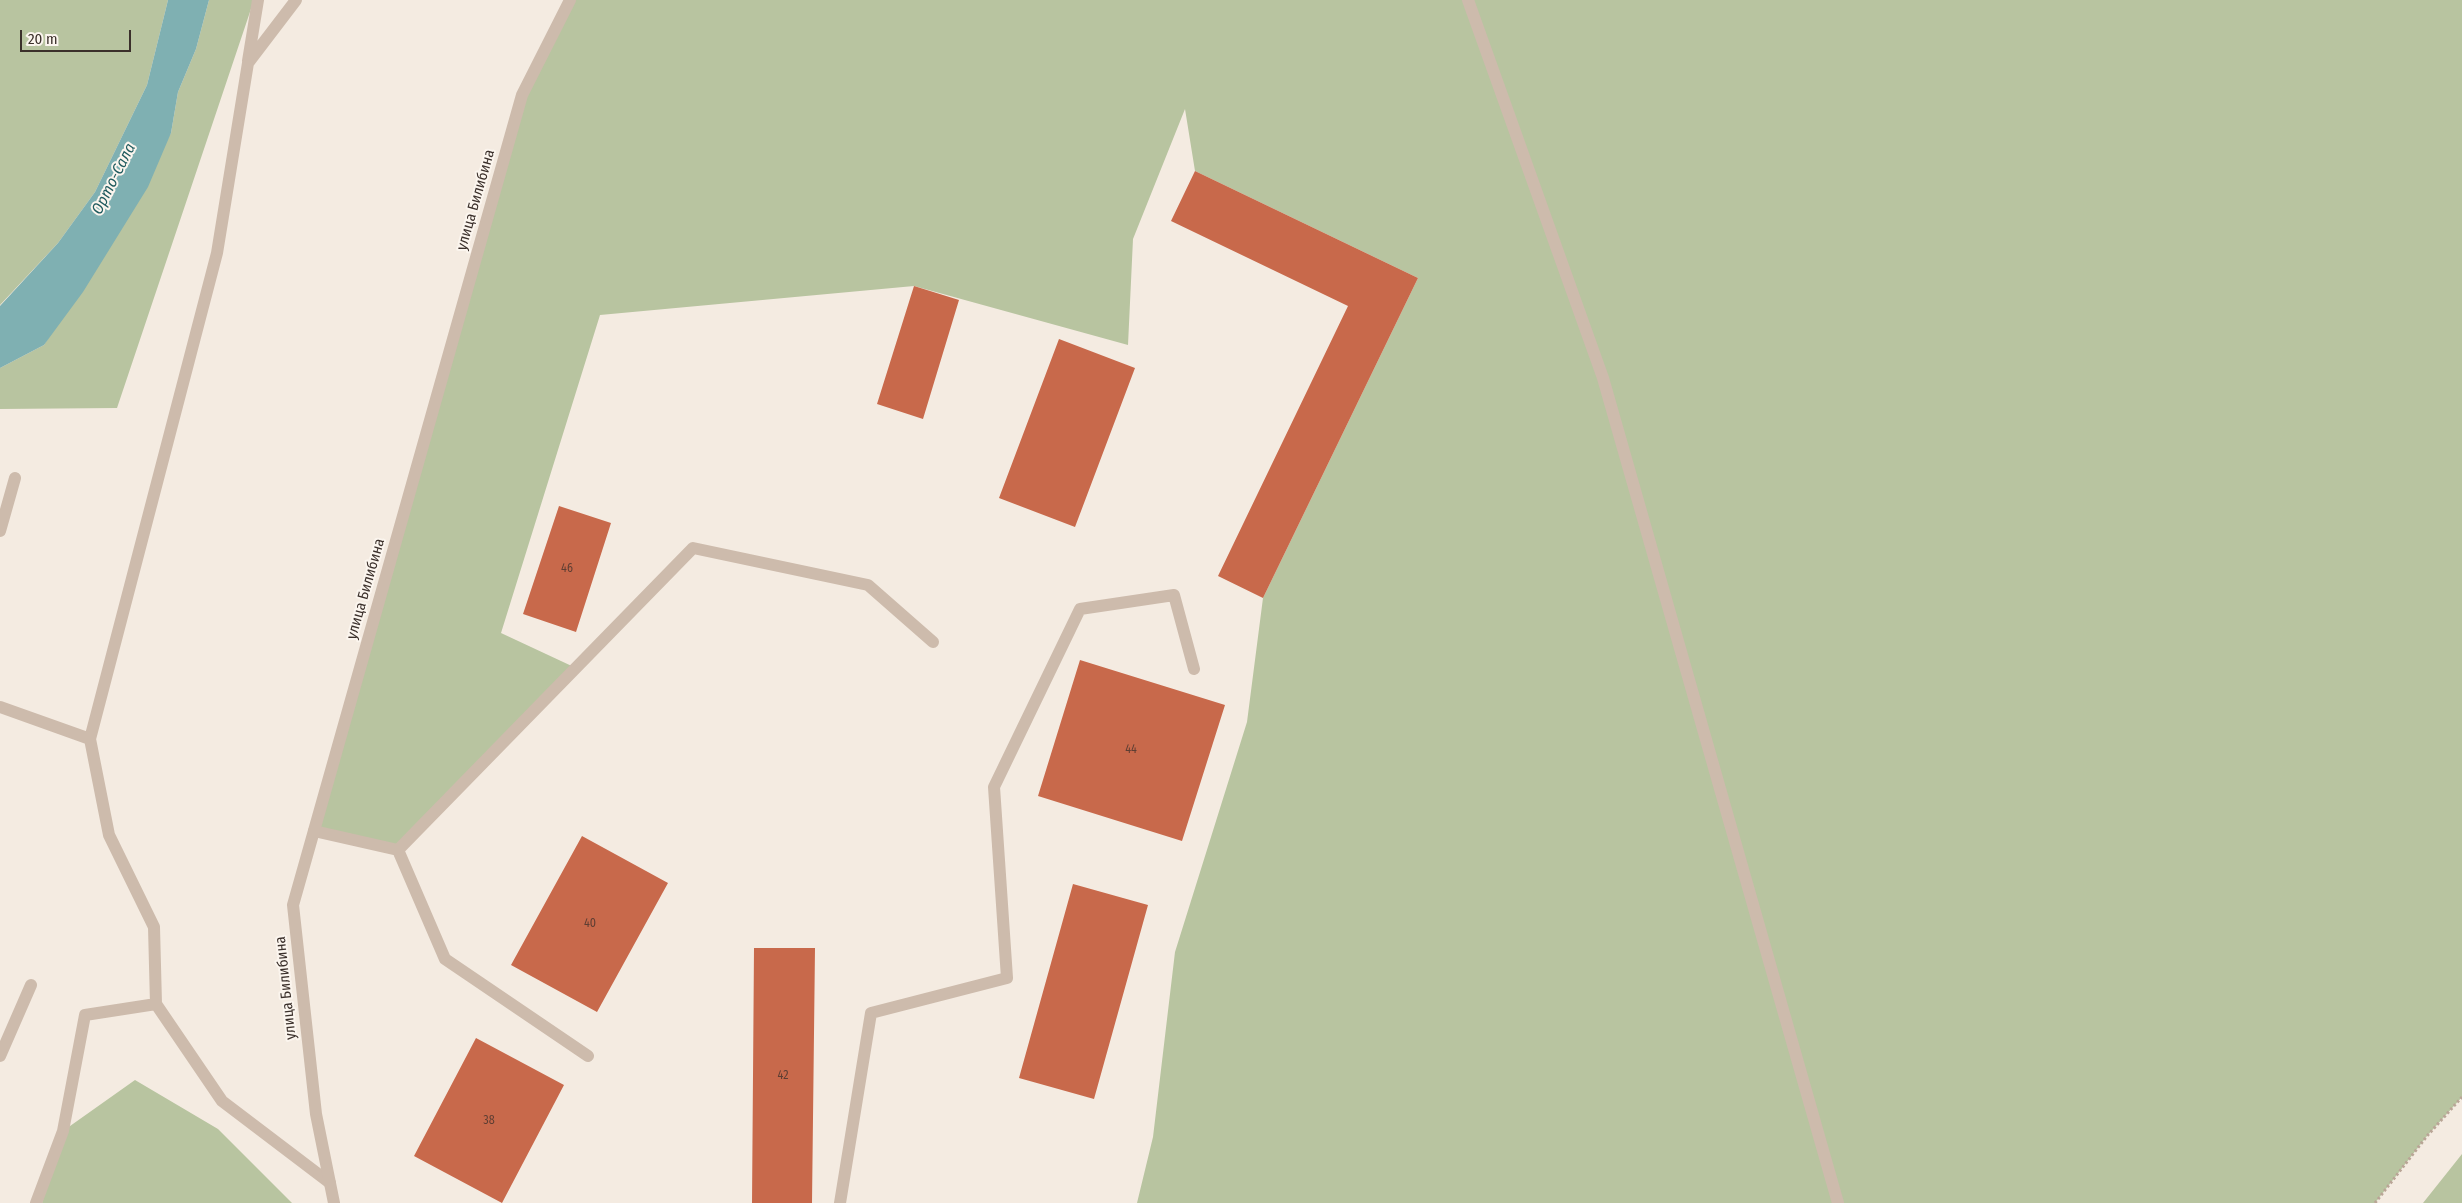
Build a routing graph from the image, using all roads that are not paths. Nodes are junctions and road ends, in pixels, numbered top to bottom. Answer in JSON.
{"nodes":[{"id":1,"x":258,"y":0,"type":"edge"},
{"id":2,"x":296,"y":0,"type":"edge"},
{"id":3,"x":570,"y":0,"type":"edge"},
{"id":4,"x":1468,"y":0,"type":"edge"},
{"id":5,"x":248,"y":63,"type":"junction"},
{"id":6,"x":15,"y":478,"type":"dead end"},
{"id":7,"x":0,"y":531,"type":"edge"},
{"id":8,"x":933,"y":642,"type":"dead end"},
{"id":9,"x":1194,"y":669,"type":"dead end"},
{"id":10,"x":0,"y":707,"type":"edge"},
{"id":11,"x":90,"y":739,"type":"junction"},
{"id":12,"x":314,"y":831,"type":"junction"},
{"id":13,"x":398,"y":850,"type":"junction"},
{"id":14,"x":31,"y":985,"type":"dead end"},
{"id":15,"x":156,"y":1004,"type":"junction"},
{"id":16,"x":0,"y":1056,"type":"edge"},
{"id":17,"x":588,"y":1056,"type":"dead end"},
{"id":18,"x":330,"y":1183,"type":"junction"},
{"id":19,"x":36,"y":1203,"type":"edge"},
{"id":20,"x":334,"y":1203,"type":"edge"},
{"id":21,"x":840,"y":1203,"type":"edge"},
{"id":22,"x":1838,"y":1203,"type":"edge"}],
"edges":[{"from":1,"to":5,"type":"street"},
{"from":2,"to":5,"type":"street"},
{"from":3,"to":12,"type":"street","name":"улица Билибина"},
{"from":4,"to":22,"type":"street"},
{"from":5,"to":11,"type":"street"},
{"from":6,"to":7,"type":"street"},
{"from":8,"to":13,"type":"street"},
{"from":9,"to":21,"type":"street"},
{"from":10,"to":11,"type":"street"},
{"from":11,"to":15,"type":"street"},
{"from":12,"to":13,"type":"street"},
{"from":12,"to":18,"type":"street","name":"улица Билибина"},
{"from":13,"to":17,"type":"street"},
{"from":14,"to":16,"type":"street"},
{"from":15,"to":18,"type":"street"},
{"from":15,"to":19,"type":"street"},
{"from":18,"to":20,"type":"street","name":"улица Билибина"}]}
